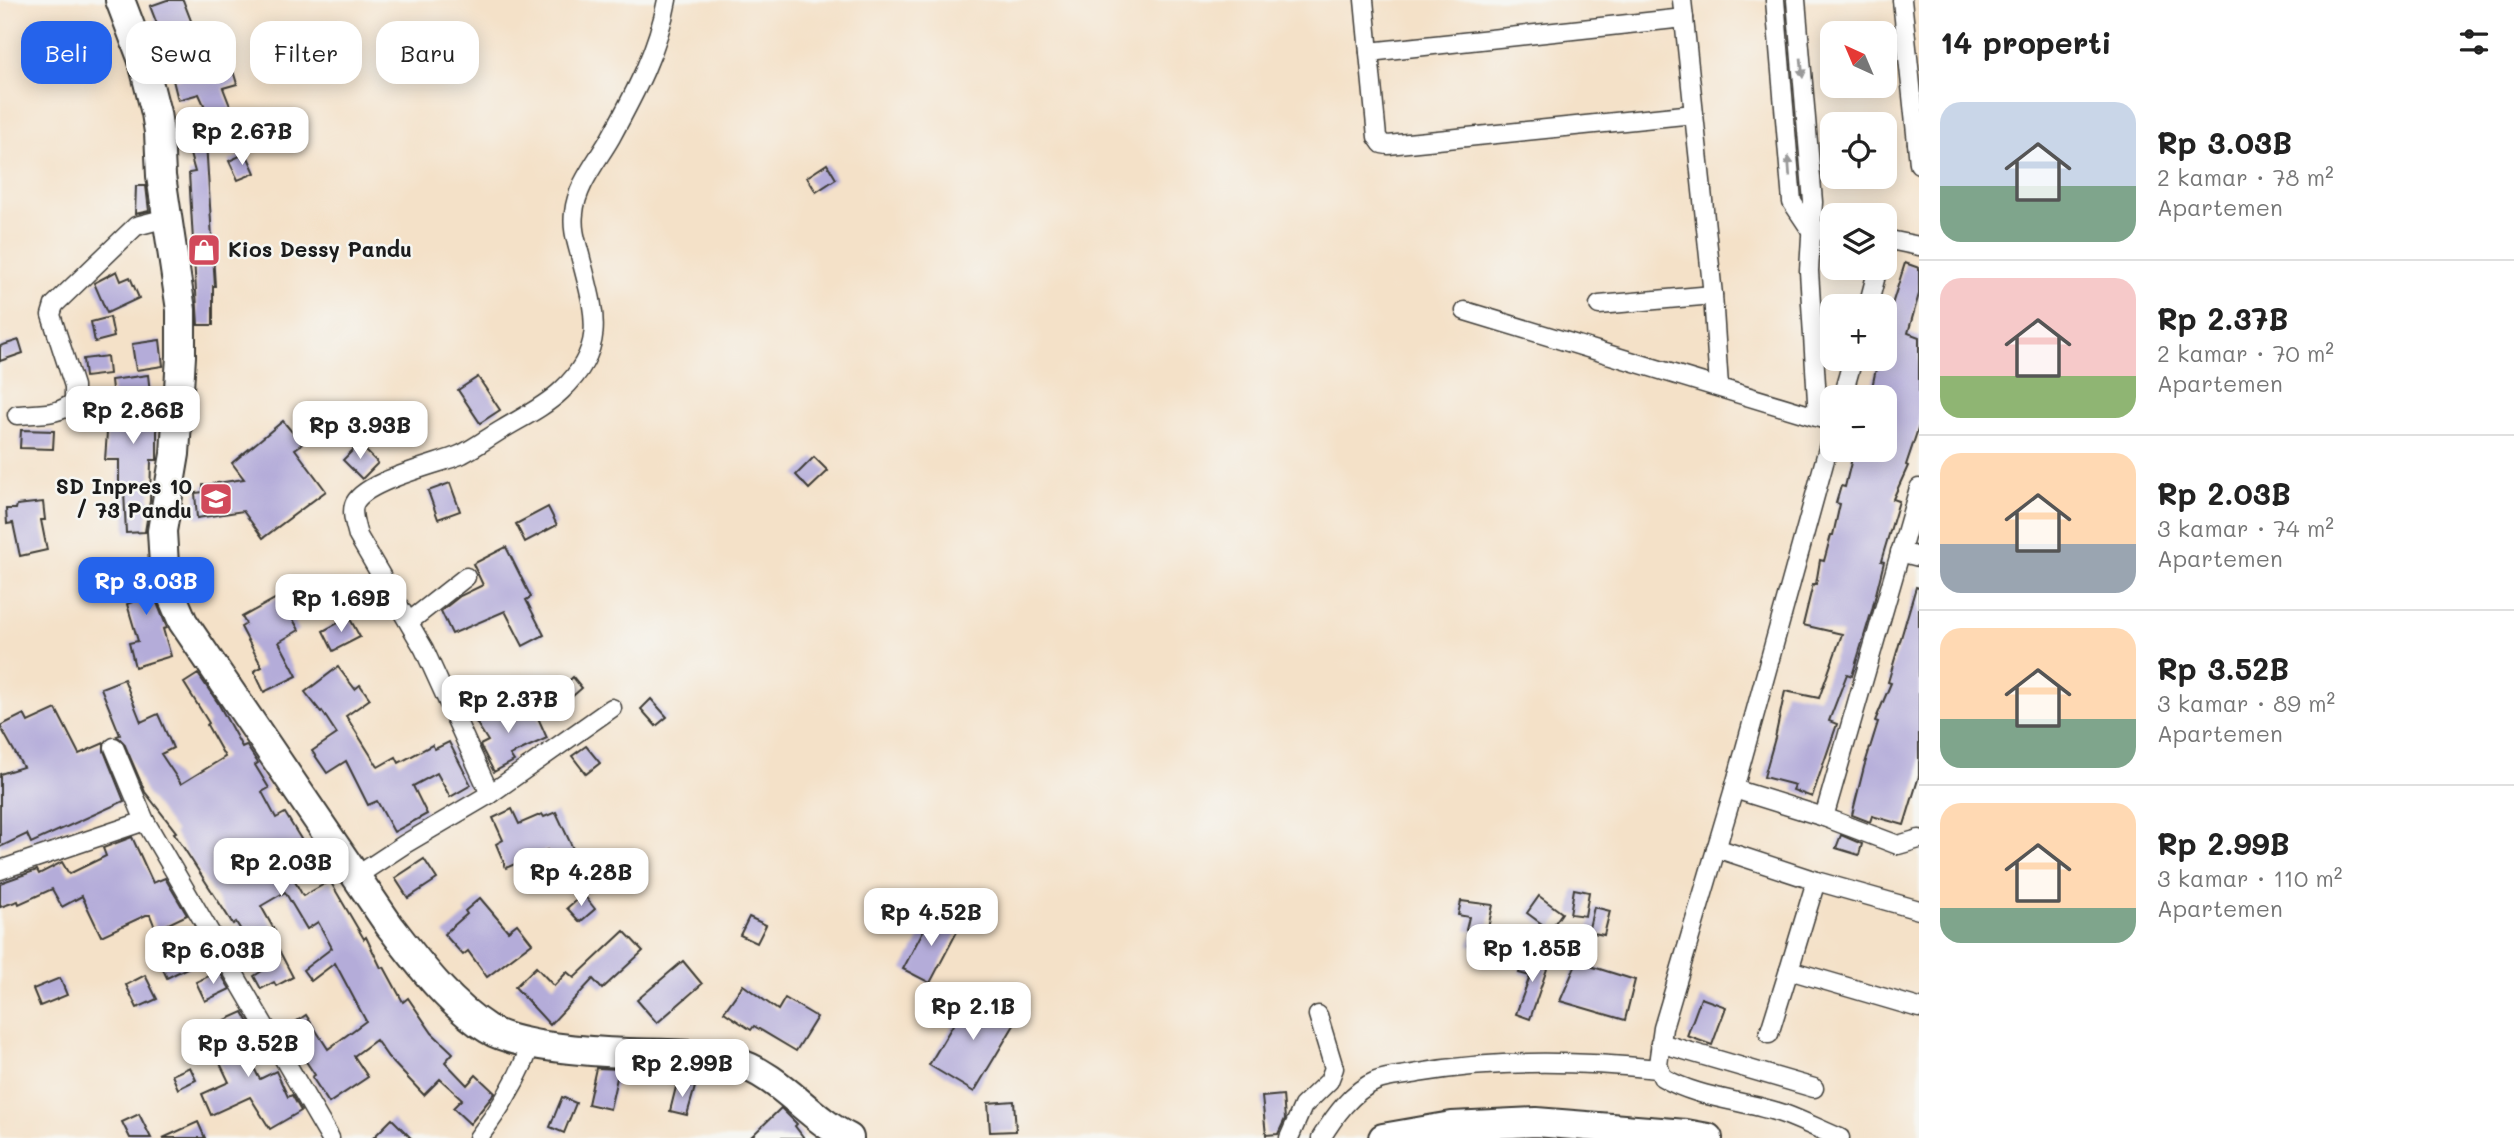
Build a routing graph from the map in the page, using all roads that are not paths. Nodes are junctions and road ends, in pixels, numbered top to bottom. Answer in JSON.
{"nodes":[{"id":1,"x":120,"y":0,"type":"edge"},
{"id":2,"x":667,"y":0,"type":"edge"},
{"id":3,"x":1364,"y":0,"type":"edge"},
{"id":4,"x":1682,"y":0,"type":"edge"},
{"id":5,"x":1775,"y":0,"type":"edge"},
{"id":6,"x":1796,"y":0,"type":"edge"},
{"id":7,"x":1902,"y":0,"type":"edge"},
{"id":8,"x":1684,"y":18,"type":"junction"},
{"id":9,"x":1912,"y":25,"type":"edge"},
{"id":10,"x":1369,"y":52,"type":"junction"},
{"id":11,"x":1694,"y":114,"type":"junction"},
{"id":12,"x":1918,"y":143,"type":"edge"},
{"id":13,"x":1919,"y":164,"type":"edge"},
{"id":14,"x":167,"y":218,"type":"junction"},
{"id":15,"x":1810,"y":229,"type":"junction"},
{"id":16,"x":1820,"y":230,"type":"edge"},
{"id":17,"x":1897,"y":243,"type":"edge"},
{"id":18,"x":1919,"y":246,"type":"edge"},
{"id":19,"x":1713,"y":295,"type":"junction"},
{"id":20,"x":1599,"y":306,"type":"dead end"},
{"id":21,"x":1465,"y":312,"type":"dead end"},
{"id":22,"x":1821,"y":385,"type":"edge"},
{"id":23,"x":1719,"y":387,"type":"junction"},
{"id":24,"x":17,"y":415,"type":"dead end"},
{"id":25,"x":1820,"y":418,"type":"edge"},
{"id":26,"x":1824,"y":462,"type":"edge"},
{"id":27,"x":1919,"y":488,"type":"edge"},
{"id":28,"x":1900,"y":552,"type":"junction"},
{"id":29,"x":1919,"y":557,"type":"edge"},
{"id":30,"x":466,"y":577,"type":"dead end"},
{"id":31,"x":410,"y":621,"type":"junction"},
{"id":32,"x":612,"y":708,"type":"dead end"},
{"id":33,"x":114,"y":747,"type":"dead end"},
{"id":34,"x":1734,"y":789,"type":"junction"},
{"id":35,"x":490,"y":794,"type":"junction"},
{"id":36,"x":1825,"y":817,"type":"junction"},
{"id":37,"x":145,"y":821,"type":"junction"},
{"id":38,"x":1919,"y":839,"type":"edge"},
{"id":39,"x":1716,"y":848,"type":"junction"},
{"id":40,"x":0,"y":870,"type":"edge"},
{"id":41,"x":355,"y":877,"type":"junction"},
{"id":42,"x":1816,"y":881,"type":"junction"},
{"id":43,"x":1919,"y":909,"type":"edge"},
{"id":44,"x":1789,"y":970,"type":"junction"},
{"id":45,"x":1919,"y":1008,"type":"edge"},
{"id":46,"x":1318,"y":1015,"type":"dead end"},
{"id":47,"x":1769,"y":1034,"type":"dead end"},
{"id":48,"x":533,"y":1042,"type":"junction"},
{"id":49,"x":1660,"y":1043,"type":"junction"},
{"id":50,"x":1658,"y":1069,"type":"junction"},
{"id":51,"x":1814,"y":1088,"type":"dead end"},
{"id":52,"x":330,"y":1138,"type":"edge"},
{"id":53,"x":478,"y":1138,"type":"edge"},
{"id":54,"x":849,"y":1138,"type":"edge"},
{"id":55,"x":1289,"y":1138,"type":"edge"},
{"id":56,"x":1321,"y":1138,"type":"edge"},
{"id":57,"x":1382,"y":1138,"type":"edge"},
{"id":58,"x":1708,"y":1138,"type":"edge"},
{"id":59,"x":1840,"y":1138,"type":"edge"}],
"edges":[{"from":1,"to":14,"type":"highway"},
{"from":2,"to":31,"type":"street"},
{"from":3,"to":10,"type":"street"},
{"from":4,"to":8,"type":"street"},
{"from":15,"to":5,"type":"street","one_way":true},
{"from":6,"to":15,"type":"street","one_way":true},
{"from":7,"to":9,"type":"street"},
{"from":8,"to":10,"type":"street"},
{"from":8,"to":11,"type":"street"},
{"from":9,"to":12,"type":"street"},
{"from":10,"to":11,"type":"street"},
{"from":11,"to":19,"type":"street"},
{"from":12,"to":13,"type":"street"},
{"from":14,"to":24,"type":"street"},
{"from":14,"to":41,"type":"highway"},
{"from":15,"to":16,"type":"street"},
{"from":15,"to":22,"type":"street"},
{"from":17,"to":18,"type":"street"},
{"from":19,"to":20,"type":"street"},
{"from":19,"to":23,"type":"street"},
{"from":21,"to":23,"type":"street"},
{"from":23,"to":25,"type":"street"},
{"from":26,"to":34,"type":"street"},
{"from":27,"to":28,"type":"street"},
{"from":28,"to":29,"type":"street"},
{"from":28,"to":36,"type":"street"},
{"from":30,"to":31,"type":"street"},
{"from":31,"to":35,"type":"street"},
{"from":32,"to":35,"type":"street"},
{"from":33,"to":37,"type":"street"},
{"from":34,"to":36,"type":"street"},
{"from":34,"to":39,"type":"street"},
{"from":35,"to":41,"type":"street"},
{"from":36,"to":38,"type":"street"},
{"from":37,"to":40,"type":"street"},
{"from":37,"to":52,"type":"street"},
{"from":39,"to":42,"type":"street"},
{"from":39,"to":49,"type":"street"},
{"from":41,"to":48,"type":"highway"},
{"from":42,"to":43,"type":"street"},
{"from":42,"to":44,"type":"street"},
{"from":44,"to":45,"type":"street"},
{"from":44,"to":47,"type":"street"},
{"from":46,"to":55,"type":"street"},
{"from":48,"to":53,"type":"street"},
{"from":48,"to":54,"type":"highway"},
{"from":49,"to":50,"type":"street"},
{"from":49,"to":51,"type":"street"},
{"from":50,"to":56,"type":"street"},
{"from":50,"to":59,"type":"street"},
{"from":57,"to":58,"type":"highway"}]}
